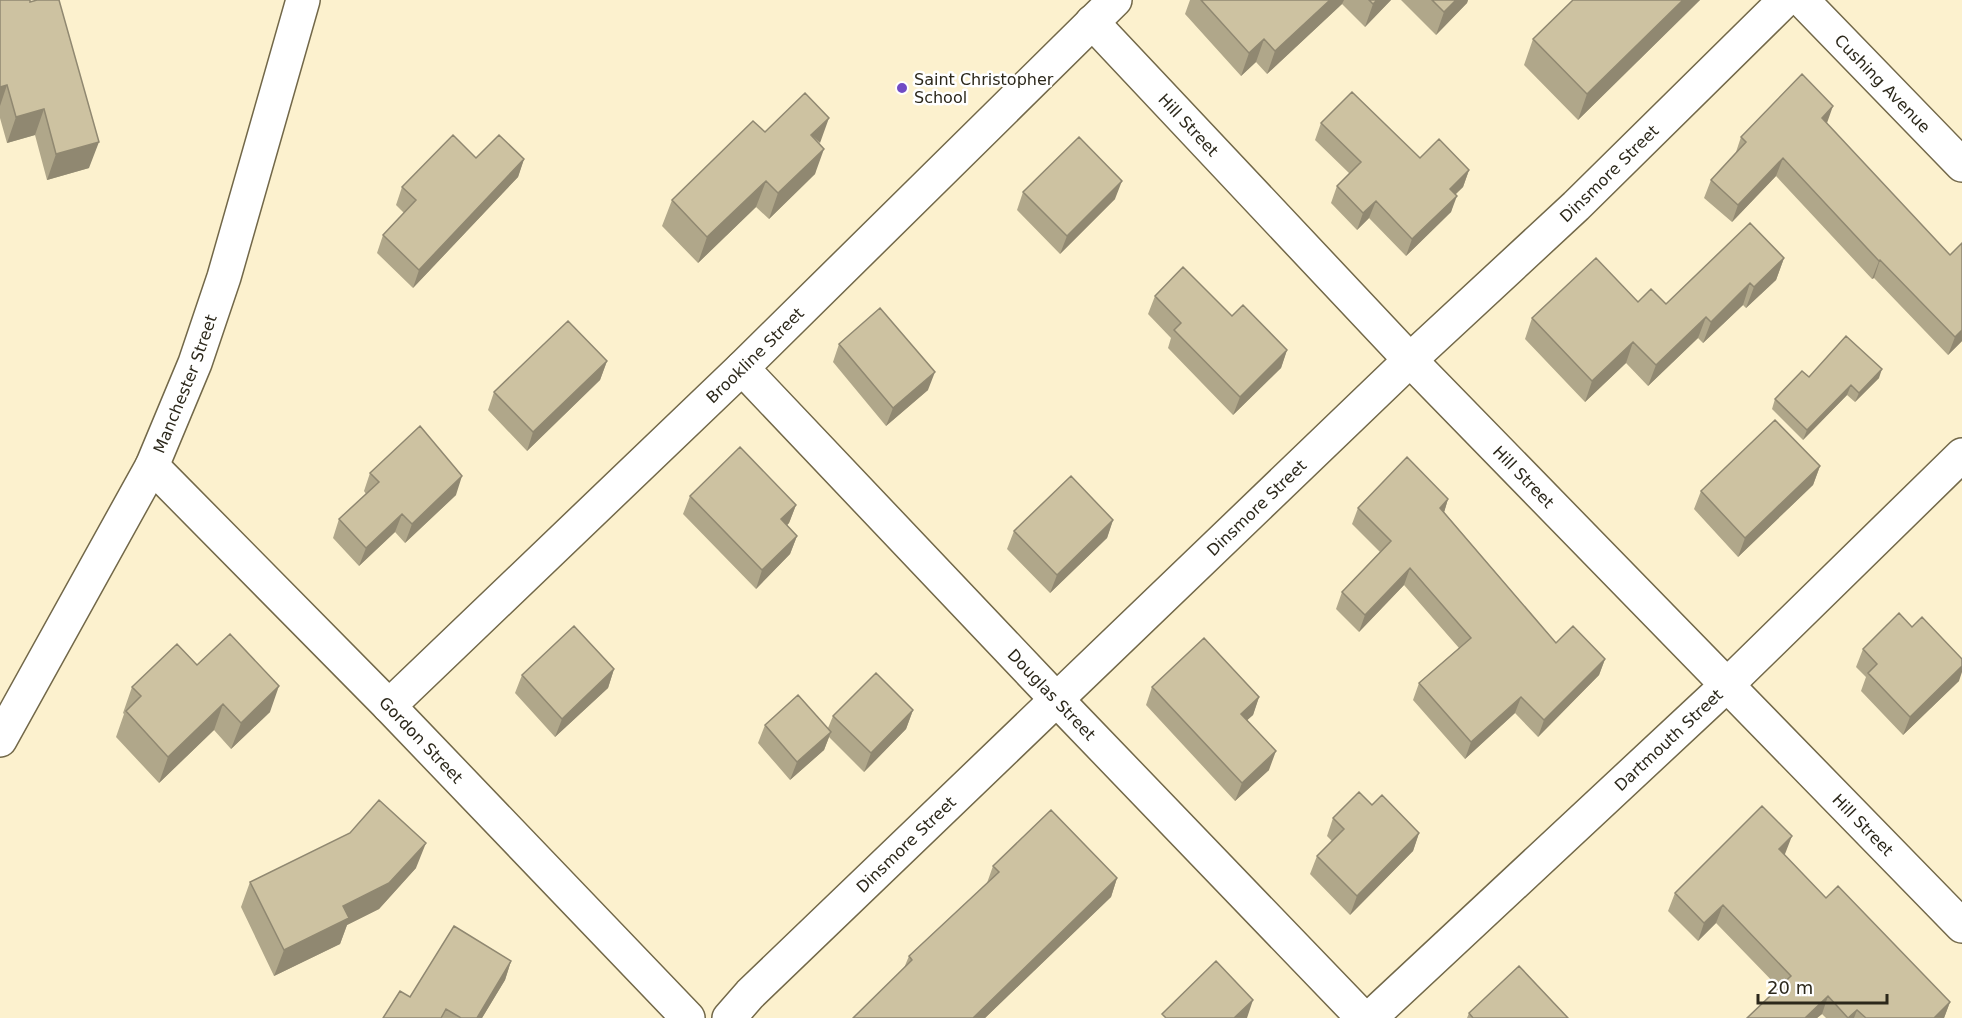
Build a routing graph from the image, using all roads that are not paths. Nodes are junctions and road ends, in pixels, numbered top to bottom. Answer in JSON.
{"nodes":[{"id":1,"x":303,"y":0,"type":"edge"},
{"id":2,"x":1785,"y":0,"type":"edge"},
{"id":3,"x":1802,"y":0,"type":"edge"},
{"id":4,"x":1104,"y":11,"type":"edge"},
{"id":5,"x":1962,"y":165,"type":"edge"},
{"id":6,"x":1410,"y":360,"type":"junction"},
{"id":7,"x":742,"y":368,"type":"junction"},
{"id":8,"x":1962,"y":455,"type":"edge"},
{"id":9,"x":152,"y":466,"type":"junction"},
{"id":10,"x":1726,"y":685,"type":"junction"},
{"id":11,"x":1057,"y":700,"type":"junction"},
{"id":12,"x":389,"y":706,"type":"junction"},
{"id":13,"x":0,"y":740,"type":"edge"},
{"id":14,"x":1962,"y":926,"type":"edge"},
{"id":15,"x":688,"y":1018,"type":"edge"},
{"id":16,"x":729,"y":1018,"type":"edge"},
{"id":17,"x":1364,"y":1018,"type":"edge"},
{"id":18,"x":1370,"y":1018,"type":"edge"}],
"edges":[{"from":1,"to":9,"type":"street","name":"Manchester Street"},
{"from":2,"to":6,"type":"street","name":"Dinsmore Street"},
{"from":3,"to":5,"type":"street","name":"Cushing Avenue"},
{"from":4,"to":6,"type":"street","name":"Hill Street"},
{"from":4,"to":7,"type":"street","name":"Brookline Street"},
{"from":6,"to":10,"type":"street","name":"Hill Street"},
{"from":6,"to":11,"type":"street","name":"Dinsmore Street"},
{"from":7,"to":11,"type":"street","name":"Douglas Street"},
{"from":7,"to":12,"type":"street","name":"Brookline Street"},
{"from":8,"to":10,"type":"street","name":"Dartmouth Street"},
{"from":9,"to":12,"type":"street","name":"Gordon Street"},
{"from":9,"to":13,"type":"street","name":"Manchester Street"},
{"from":10,"to":14,"type":"street","name":"Hill Street"},
{"from":10,"to":18,"type":"street","name":"Dartmouth Street"},
{"from":11,"to":16,"type":"street","name":"Dinsmore Street"},
{"from":11,"to":17,"type":"street","name":"Douglas Street"},
{"from":12,"to":15,"type":"street","name":"Gordon Street"}]}
